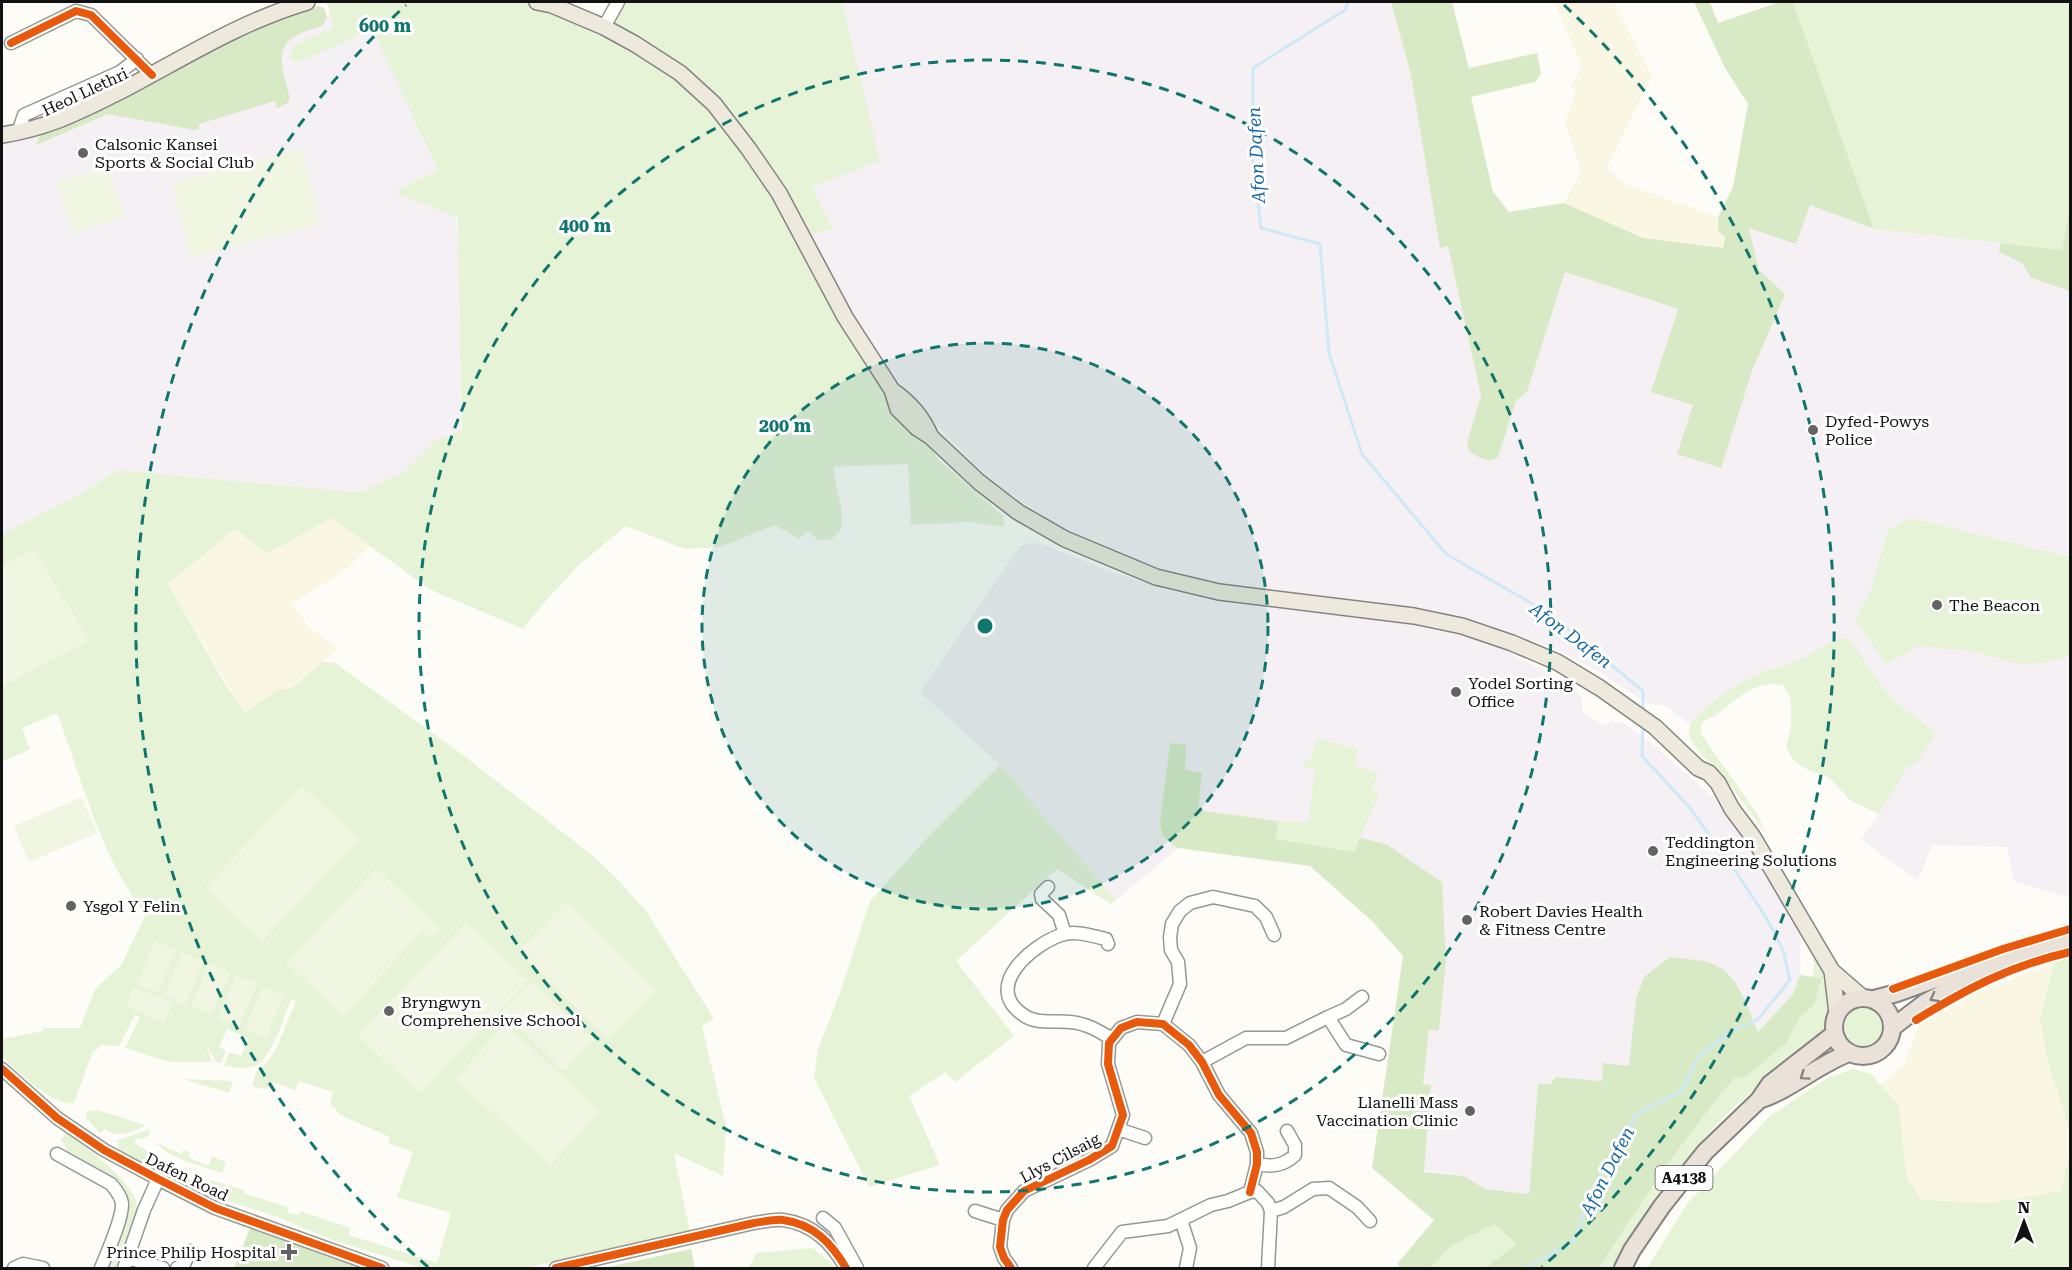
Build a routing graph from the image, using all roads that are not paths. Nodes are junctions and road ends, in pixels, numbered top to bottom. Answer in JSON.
{"nodes":[{"id":1,"x":305,"y":2,"type":"edge"},
{"id":2,"x":537,"y":2,"type":"edge"},
{"id":3,"x":618,"y":2,"type":"edge"},
{"id":4,"x":604,"y":27,"type":"junction"},
{"id":5,"x":11,"y":43,"type":"dead end"},
{"id":6,"x":137,"y":59,"type":"junction"},
{"id":7,"x":152,"y":75,"type":"junction"},
{"id":8,"x":18,"y":133,"type":"junction"},
{"id":9,"x":2,"y":135,"type":"edge"},
{"id":10,"x":1048,"y":887,"type":"dead end"},
{"id":11,"x":1065,"y":934,"type":"junction"},
{"id":12,"x":1274,"y":935,"type":"dead end"},
{"id":13,"x":2070,"y":940,"type":"edge"},
{"id":14,"x":1108,"y":944,"type":"dead end"},
{"id":15,"x":1833,"y":971,"type":"junction"},
{"id":16,"x":1977,"y":971,"type":"junction"},
{"id":17,"x":1362,"y":997,"type":"dead end"},
{"id":18,"x":1868,"y":998,"type":"junction"},
{"id":19,"x":1837,"y":1013,"type":"junction"},
{"id":20,"x":1328,"y":1017,"type":"junction"},
{"id":21,"x":1163,"y":1024,"type":"junction"},
{"id":22,"x":1893,"y":1027,"type":"junction"},
{"id":23,"x":1834,"y":1034,"type":"junction"},
{"id":24,"x":1112,"y":1039,"type":"junction"},
{"id":25,"x":1849,"y":1053,"type":"junction"},
{"id":26,"x":1379,"y":1054,"type":"dead end"},
{"id":27,"x":1202,"y":1062,"type":"junction"},
{"id":28,"x":2,"y":1069,"type":"edge"},
{"id":29,"x":1759,"y":1100,"type":"junction"},
{"id":30,"x":1118,"y":1130,"type":"junction"},
{"id":31,"x":1287,"y":1131,"type":"dead end"},
{"id":32,"x":1145,"y":1138,"type":"dead end"},
{"id":33,"x":57,"y":1154,"type":"dead end"},
{"id":34,"x":1257,"y":1164,"type":"junction"},
{"id":35,"x":158,"y":1179,"type":"junction"},
{"id":36,"x":1250,"y":1192,"type":"junction"},
{"id":37,"x":975,"y":1211,"type":"dead end"},
{"id":38,"x":1271,"y":1211,"type":"junction"},
{"id":39,"x":823,"y":1218,"type":"dead end"},
{"id":40,"x":1003,"y":1220,"type":"junction"},
{"id":41,"x":1181,"y":1220,"type":"junction"},
{"id":42,"x":1370,"y":1221,"type":"dead end"},
{"id":43,"x":190,"y":1251,"type":"dead end"},
{"id":44,"x":126,"y":1263,"type":"edge"},
{"id":45,"x":14,"y":1269,"type":"edge"},
{"id":46,"x":43,"y":1269,"type":"edge"},
{"id":47,"x":101,"y":1269,"type":"edge"},
{"id":48,"x":163,"y":1269,"type":"edge"},
{"id":49,"x":177,"y":1269,"type":"edge"},
{"id":50,"x":382,"y":1269,"type":"edge"},
{"id":51,"x":556,"y":1269,"type":"edge"},
{"id":52,"x":846,"y":1269,"type":"edge"},
{"id":53,"x":857,"y":1269,"type":"edge"},
{"id":54,"x":1011,"y":1269,"type":"edge"},
{"id":55,"x":1094,"y":1269,"type":"edge"},
{"id":56,"x":1186,"y":1269,"type":"edge"},
{"id":57,"x":1268,"y":1269,"type":"edge"},
{"id":58,"x":1623,"y":1269,"type":"edge"}],
"edges":[{"from":1,"to":7,"type":"main road","name":"Heol Llethri"},
{"from":2,"to":4,"type":"main road"},
{"from":3,"to":4,"type":"street"},
{"from":4,"to":15,"type":"main road"},
{"from":5,"to":6,"type":"street"},
{"from":6,"to":7,"type":"street"},
{"from":6,"to":8,"type":"street"},
{"from":7,"to":8,"type":"main road","name":"Heol Llethri"},
{"from":8,"to":9,"type":"main road","name":"Heol Llethri"},
{"from":10,"to":11,"type":"street"},
{"from":11,"to":14,"type":"street"},
{"from":11,"to":24,"type":"street"},
{"from":12,"to":21,"type":"street"},
{"from":13,"to":16,"type":"highway"},
{"from":15,"to":18,"type":"main road"},
{"from":15,"to":19,"type":"main road"},
{"from":16,"to":18,"type":"highway"},
{"from":16,"to":22,"type":"highway","one_way":true},
{"from":17,"to":20,"type":"street"},
{"from":18,"to":19,"type":"highway"},
{"from":18,"to":22,"type":"highway"},
{"from":19,"to":23,"type":"highway"},
{"from":20,"to":26,"type":"street"},
{"from":20,"to":27,"type":"street"},
{"from":21,"to":24,"type":"street"},
{"from":21,"to":27,"type":"street"},
{"from":22,"to":25,"type":"highway"},
{"from":23,"to":25,"type":"highway"},
{"from":23,"to":29,"type":"highway","number":"A4138"},
{"from":24,"to":30,"type":"street","name":"Llys Cilsaig"},
{"from":25,"to":29,"type":"highway","number":"A4138","one_way":true},
{"from":27,"to":34,"type":"street"},
{"from":28,"to":35,"type":"street","name":"Dafen Road"},
{"from":29,"to":58,"type":"highway","number":"A4138"},
{"from":30,"to":32,"type":"street"},
{"from":30,"to":40,"type":"street","name":"Llys Cilsaig"},
{"from":31,"to":34,"type":"street"},
{"from":33,"to":47,"type":"street"},
{"from":34,"to":36,"type":"street"},
{"from":35,"to":44,"type":"street"},
{"from":35,"to":50,"type":"street","name":"Dafen Road"},
{"from":36,"to":38,"type":"street"},
{"from":36,"to":41,"type":"street"},
{"from":37,"to":40,"type":"street"},
{"from":38,"to":42,"type":"street"},
{"from":38,"to":57,"type":"street"},
{"from":39,"to":53,"type":"street"},
{"from":40,"to":54,"type":"street"},
{"from":41,"to":55,"type":"street"},
{"from":41,"to":56,"type":"street"},
{"from":43,"to":49,"type":"street"},
{"from":44,"to":48,"type":"street"},
{"from":45,"to":46,"type":"street"},
{"from":51,"to":52,"type":"street"}]}
